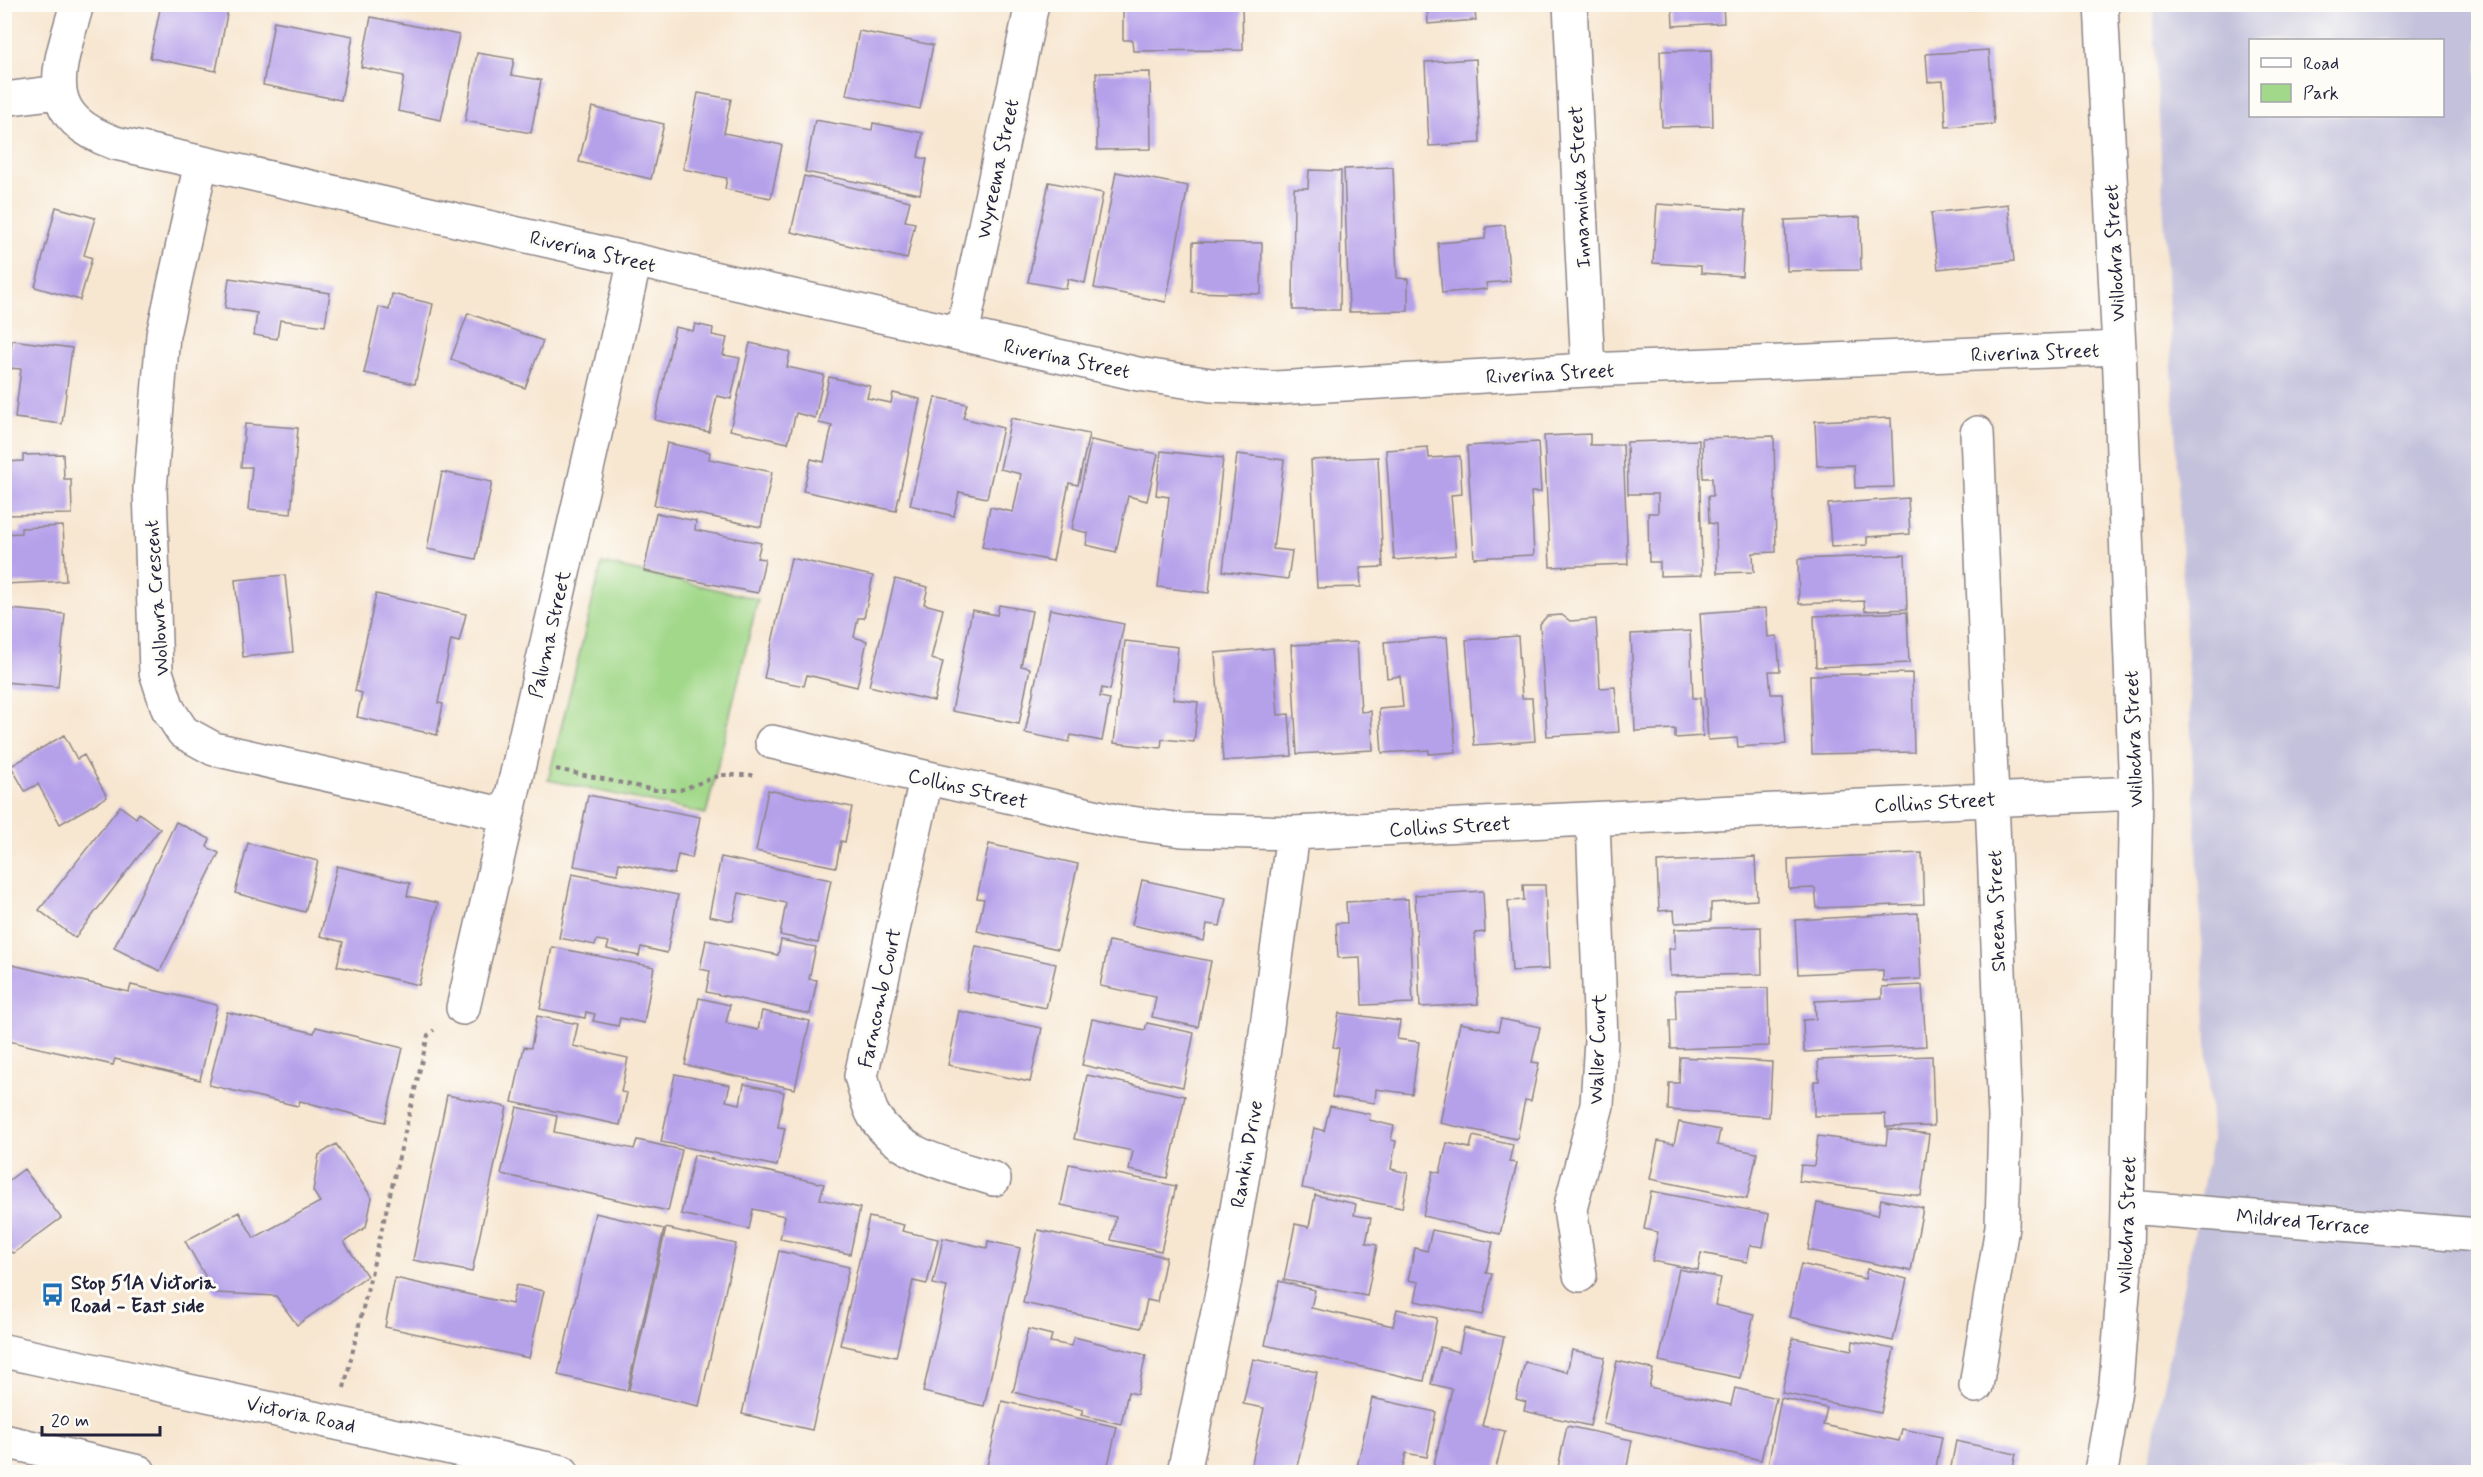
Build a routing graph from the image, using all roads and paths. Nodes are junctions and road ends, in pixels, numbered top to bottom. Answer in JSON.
{"nodes":[{"id":1,"x":78,"y":4,"type":"edge"},
{"id":2,"x":1032,"y":4,"type":"edge"},
{"id":3,"x":1570,"y":4,"type":"edge"},
{"id":4,"x":2101,"y":4,"type":"edge"},
{"id":5,"x":59,"y":92,"type":"junction"},
{"id":6,"x":4,"y":99,"type":"edge"},
{"id":7,"x":201,"y":163,"type":"junction"},
{"id":8,"x":635,"y":260,"type":"junction"},
{"id":9,"x":962,"y":334,"type":"junction"},
{"id":10,"x":2119,"y":348,"type":"junction"},
{"id":11,"x":1588,"y":370,"type":"junction"},
{"id":12,"x":1977,"y":433,"type":"dead end"},
{"id":13,"x":772,"y":742,"type":"joint"},
{"id":14,"x":520,"y":760,"type":"junction"},
{"id":15,"x":927,"y":778,"type":"junction"},
{"id":16,"x":2136,"y":794,"type":"junction"},
{"id":17,"x":1991,"y":799,"type":"junction"},
{"id":18,"x":507,"y":815,"type":"junction"},
{"id":19,"x":1593,"y":819,"type":"junction"},
{"id":20,"x":1293,"y":833,"type":"junction"},
{"id":21,"x":463,"y":1008,"type":"joint"},
{"id":22,"x":994,"y":1179,"type":"dead end"},
{"id":23,"x":2128,"y":1207,"type":"junction"},
{"id":24,"x":2478,"y":1235,"type":"edge"},
{"id":25,"x":1580,"y":1275,"type":"dead end"},
{"id":26,"x":4,"y":1351,"type":"edge"},
{"id":27,"x":1976,"y":1386,"type":"dead end"},
{"id":28,"x":336,"y":1421,"type":"junction"},
{"id":29,"x":4,"y":1441,"type":"edge"},
{"id":30,"x":139,"y":1473,"type":"edge"},
{"id":31,"x":562,"y":1473,"type":"edge"},
{"id":32,"x":1184,"y":1473,"type":"edge"},
{"id":33,"x":2101,"y":1473,"type":"edge"}],
"edges":[{"from":1,"to":5,"type":"main road"},
{"from":2,"to":9,"type":"main road","name":"Wyreema Street"},
{"from":3,"to":11,"type":"main road","name":"Innaminka Street"},
{"from":4,"to":10,"type":"main road","name":"Willochra Street"},
{"from":5,"to":6,"type":"main road"},
{"from":5,"to":7,"type":"main road","name":"Riverina Street"},
{"from":7,"to":8,"type":"main road","name":"Riverina Street"},
{"from":7,"to":18,"type":"main road","name":"Wollowra Crescent"},
{"from":8,"to":9,"type":"main road","name":"Riverina Street"},
{"from":8,"to":14,"type":"main road","name":"Paluma Street"},
{"from":9,"to":11,"type":"main road","name":"Riverina Street"},
{"from":10,"to":11,"type":"main road","name":"Riverina Street"},
{"from":10,"to":16,"type":"main road","name":"Willochra Street"},
{"from":12,"to":17,"type":"main road","name":"Sheean Street"},
{"from":13,"to":14,"type":"path"},
{"from":13,"to":15,"type":"main road","name":"Collins Street"},
{"from":14,"to":18,"type":"main road","name":"Paluma Street"},
{"from":15,"to":20,"type":"main road","name":"Collins Street"},
{"from":15,"to":22,"type":"main road","name":"Farncomb Court"},
{"from":16,"to":17,"type":"main road","name":"Collins Street"},
{"from":16,"to":23,"type":"main road","name":"Willochra Street"},
{"from":17,"to":19,"type":"main road","name":"Collins Street"},
{"from":17,"to":27,"type":"main road","name":"Sheean Street"},
{"from":18,"to":21,"type":"main road","name":"Paluma Street"},
{"from":19,"to":20,"type":"main road","name":"Collins Street"},
{"from":19,"to":25,"type":"main road","name":"Waller Court"},
{"from":20,"to":32,"type":"main road","name":"Rankin Drive"},
{"from":21,"to":28,"type":"path"},
{"from":23,"to":24,"type":"main road","name":"Mildred Terrace"},
{"from":23,"to":33,"type":"main road","name":"Willochra Street"},
{"from":26,"to":28,"type":"main road","name":"Victoria Road"},
{"from":28,"to":31,"type":"main road","name":"Victoria Road"},
{"from":29,"to":30,"type":"main road"}]}
